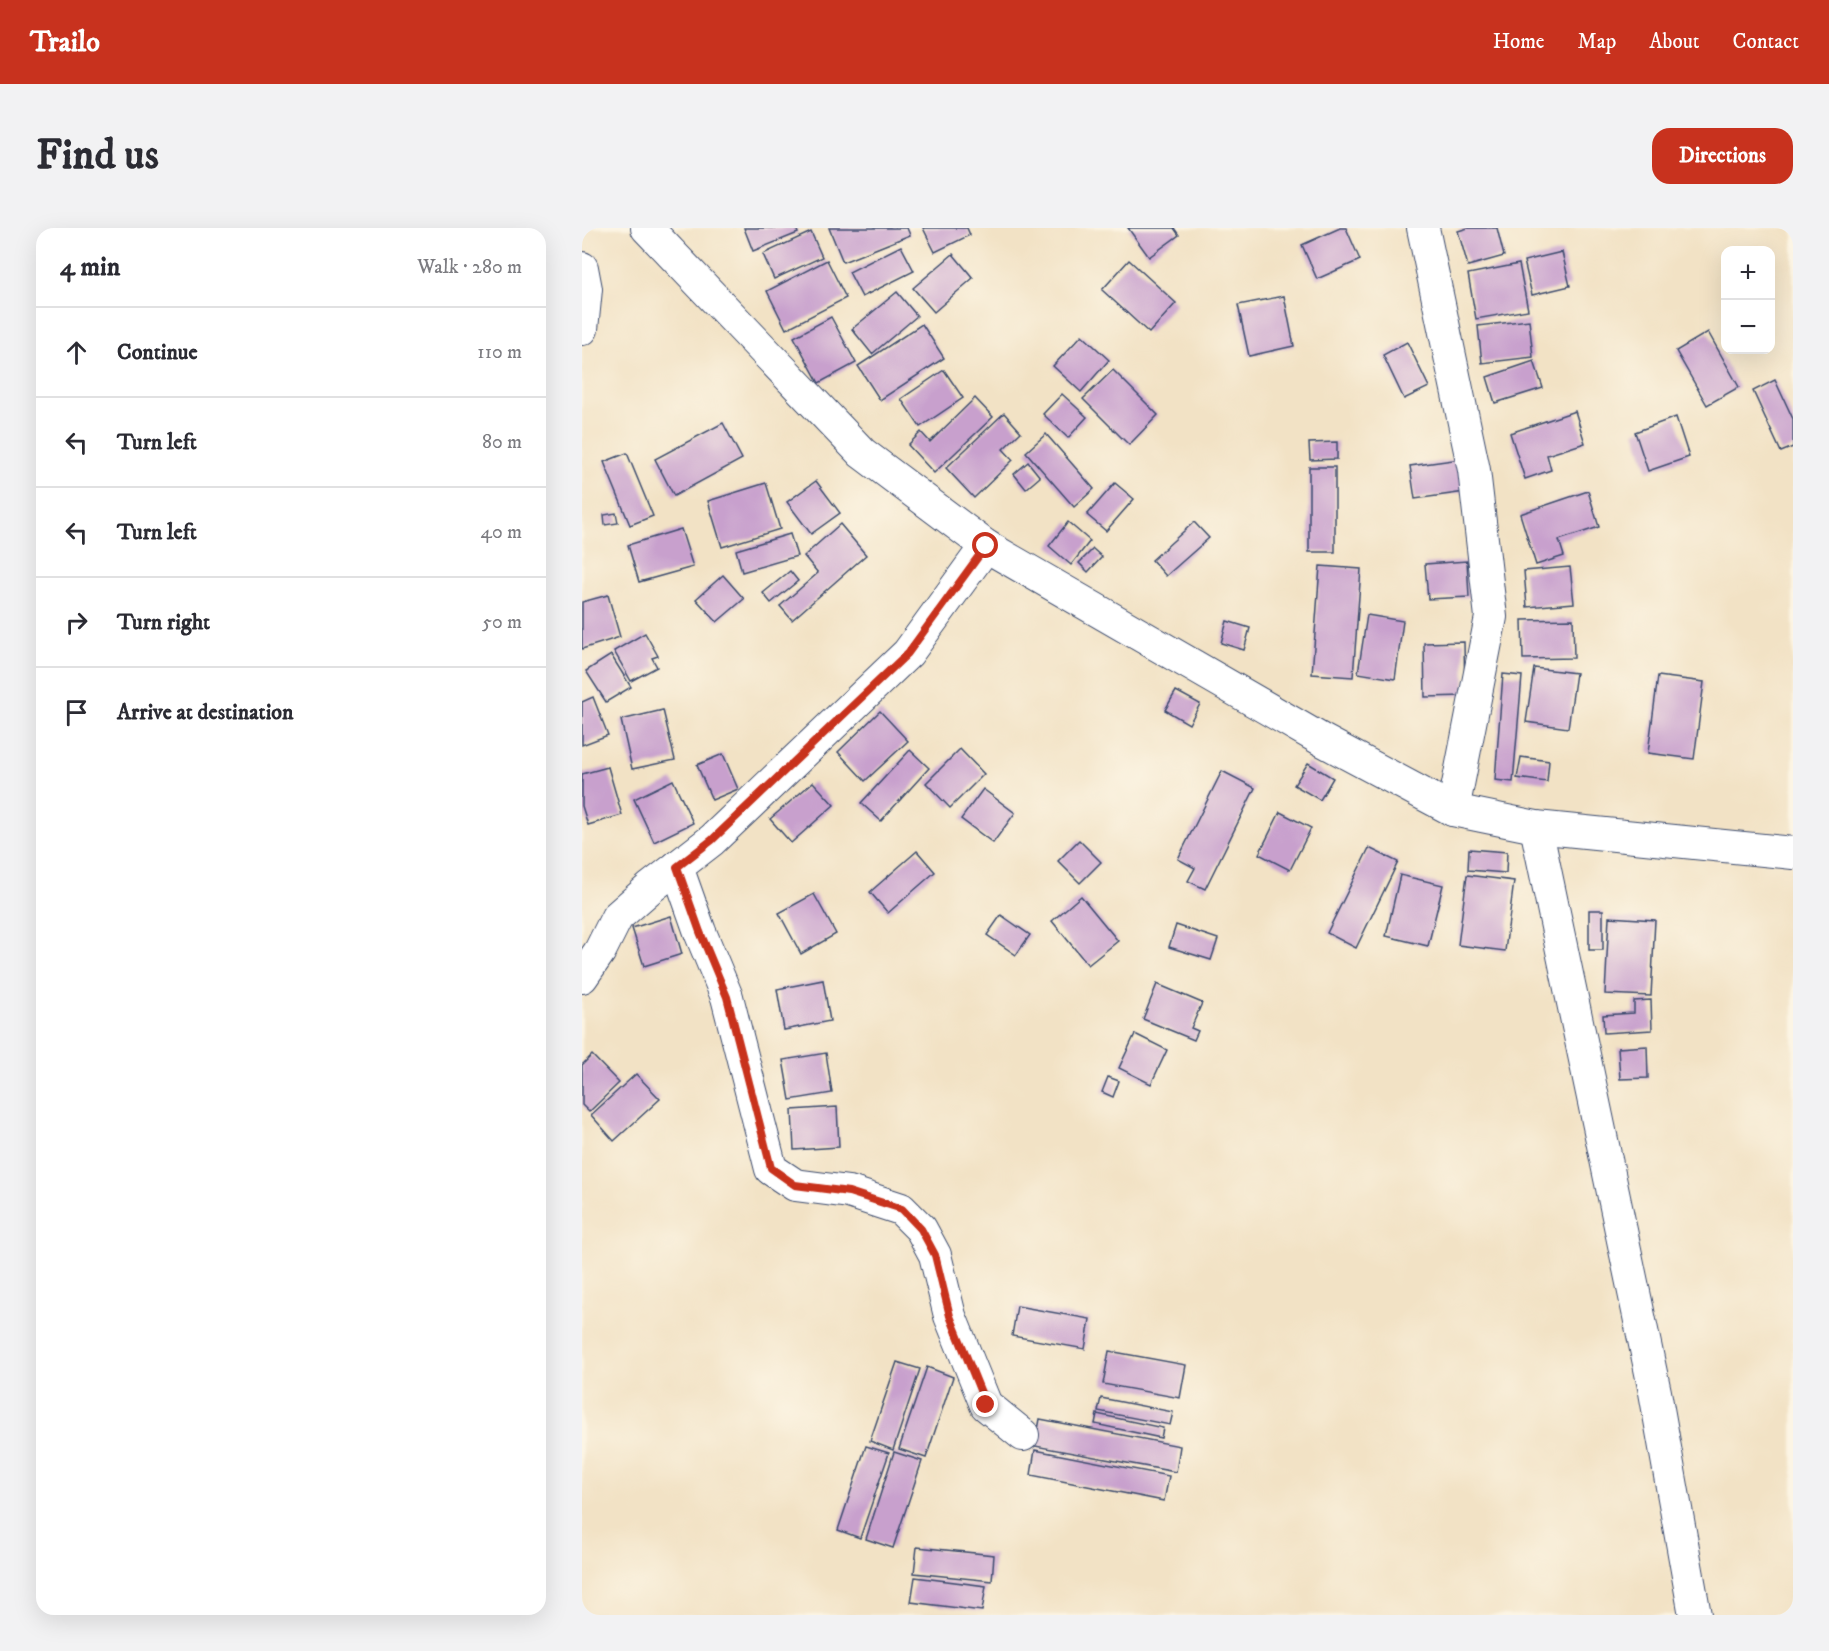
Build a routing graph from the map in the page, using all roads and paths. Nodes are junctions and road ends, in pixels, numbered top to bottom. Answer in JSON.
{"nodes":[{"id":1,"x":647,"y":228,"type":"edge"},
{"id":2,"x":1423,"y":228,"type":"edge"},
{"id":3,"x":582,"y":268,"type":"edge"},
{"id":4,"x":582,"y":329,"type":"edge"},
{"id":5,"x":986,"y":546,"type":"junction"},
{"id":6,"x":1453,"y":810,"type":"junction"},
{"id":7,"x":1536,"y":827,"type":"junction"},
{"id":8,"x":1793,"y":853,"type":"edge"},
{"id":9,"x":677,"y":867,"type":"junction"},
{"id":10,"x":582,"y":977,"type":"edge"},
{"id":11,"x":1023,"y":1435,"type":"dead end"},
{"id":12,"x":1695,"y":1615,"type":"edge"}],
"edges":[{"from":1,"to":5,"type":"street"},
{"from":2,"to":6,"type":"street"},
{"from":3,"to":4,"type":"street"},
{"from":5,"to":6,"type":"street"},
{"from":5,"to":9,"type":"street"},
{"from":6,"to":7,"type":"street"},
{"from":7,"to":8,"type":"street"},
{"from":7,"to":12,"type":"street"},
{"from":9,"to":10,"type":"street"},
{"from":9,"to":11,"type":"street"}]}
